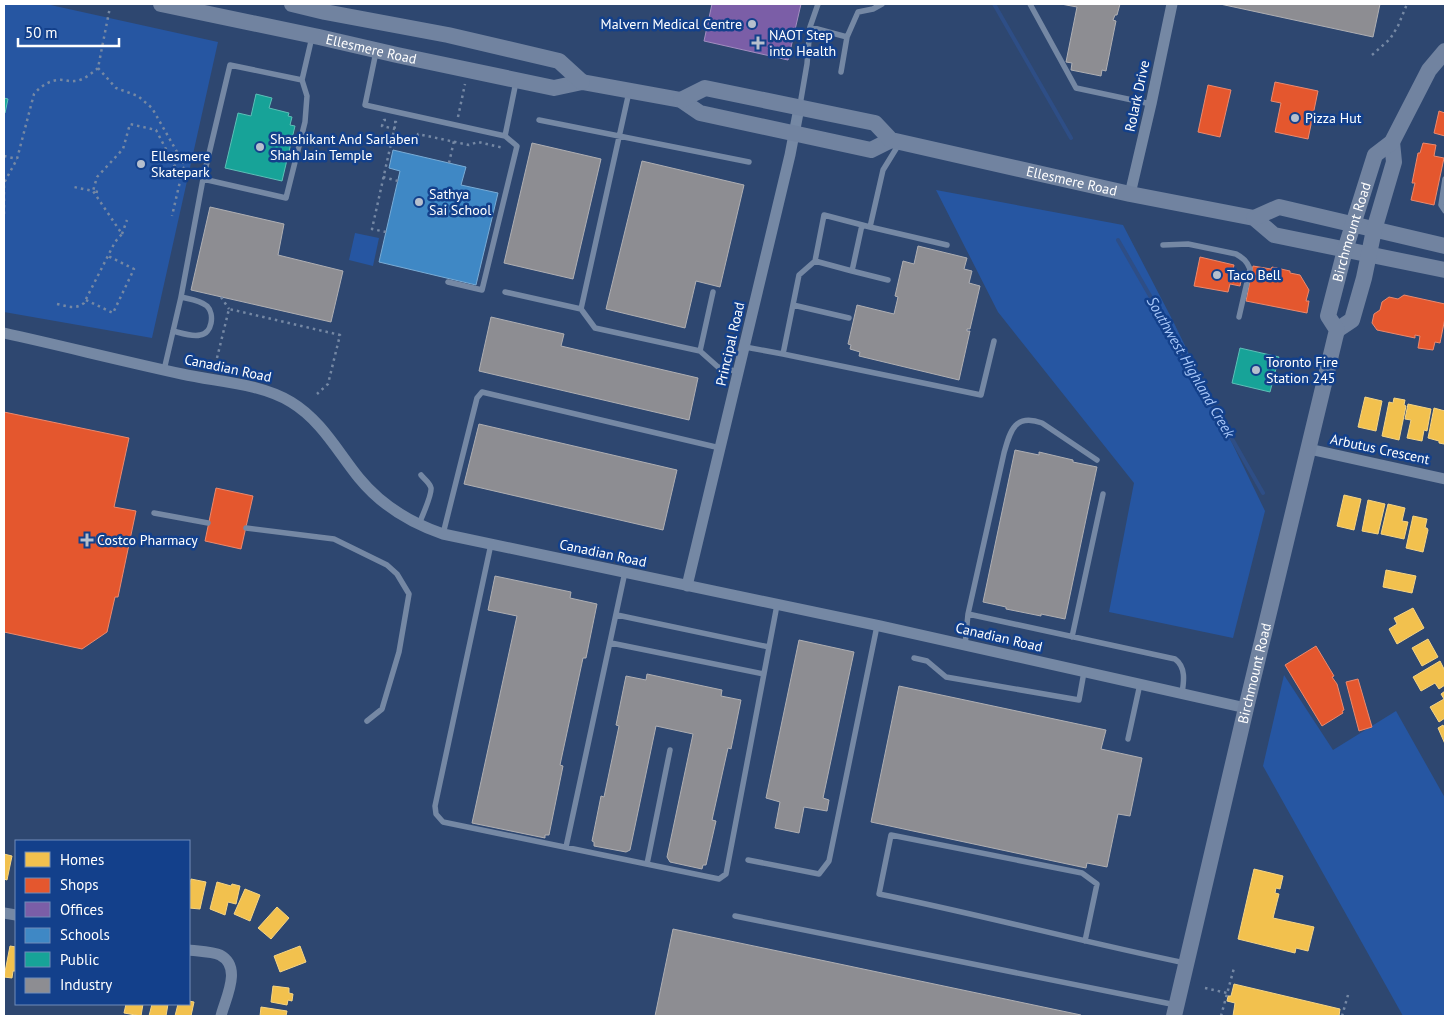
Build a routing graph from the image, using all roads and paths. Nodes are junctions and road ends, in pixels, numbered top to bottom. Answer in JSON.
{"nodes":[{"id":1,"x":161,"y":4,"type":"edge"},
{"id":2,"x":292,"y":4,"type":"edge"},
{"id":3,"x":818,"y":4,"type":"edge"},
{"id":4,"x":882,"y":4,"type":"edge"},
{"id":5,"x":1030,"y":4,"type":"edge"},
{"id":6,"x":1172,"y":4,"type":"edge"},
{"id":7,"x":1407,"y":4,"type":"edge"},
{"id":8,"x":110,"y":7,"type":"dead end"},
{"id":9,"x":325,"y":12,"type":"junction"},
{"id":10,"x":810,"y":27,"type":"junction"},
{"id":11,"x":316,"y":36,"type":"junction"},
{"id":12,"x":847,"y":37,"type":"junction"},
{"id":13,"x":376,"y":50,"type":"junction"},
{"id":14,"x":1445,"y":51,"type":"edge"},
{"id":15,"x":1372,"y":55,"type":"dead end"},
{"id":16,"x":98,"y":68,"type":"junction"},
{"id":17,"x":841,"y":72,"type":"dead end"},
{"id":18,"x":302,"y":80,"type":"junction"},
{"id":19,"x":516,"y":80,"type":"junction"},
{"id":20,"x":582,"y":82,"type":"junction"},
{"id":21,"x":465,"y":84,"type":"dead end"},
{"id":22,"x":630,"y":90,"type":"junction"},
{"id":23,"x":681,"y":100,"type":"junction"},
{"id":24,"x":1151,"y":104,"type":"junction"},
{"id":25,"x":799,"y":108,"type":"junction"},
{"id":26,"x":457,"y":120,"type":"dead end"},
{"id":27,"x":539,"y":120,"type":"dead end"},
{"id":28,"x":395,"y":129,"type":"junction"},
{"id":29,"x":795,"y":133,"type":"junction"},
{"id":30,"x":505,"y":136,"type":"junction"},
{"id":31,"x":620,"y":136,"type":"junction"},
{"id":32,"x":392,"y":139,"type":"junction"},
{"id":33,"x":454,"y":141,"type":"junction"},
{"id":34,"x":895,"y":141,"type":"junction"},
{"id":35,"x":1392,"y":142,"type":"junction"},
{"id":36,"x":506,"y":149,"type":"dead end"},
{"id":37,"x":4,"y":156,"type":"edge"},
{"id":38,"x":16,"y":159,"type":"junction"},
{"id":39,"x":749,"y":162,"type":"dead end"},
{"id":40,"x":450,"y":163,"type":"dead end"},
{"id":41,"x":179,"y":175,"type":"junction"},
{"id":42,"x":383,"y":177,"type":"junction"},
{"id":43,"x":204,"y":179,"type":"junction"},
{"id":44,"x":1445,"y":179,"type":"edge"},
{"id":45,"x":398,"y":181,"type":"dead end"},
{"id":46,"x":74,"y":187,"type":"dead end"},
{"id":47,"x":93,"y":191,"type":"junction"},
{"id":48,"x":98,"y":192,"type":"dead end"},
{"id":49,"x":1130,"y":194,"type":"junction"},
{"id":50,"x":1445,"y":211,"type":"edge"},
{"id":51,"x":4,"y":214,"type":"edge"},
{"id":52,"x":172,"y":216,"type":"dead end"},
{"id":53,"x":1254,"y":218,"type":"junction"},
{"id":54,"x":127,"y":220,"type":"dead end"},
{"id":55,"x":862,"y":225,"type":"junction"},
{"id":56,"x":1354,"y":225,"type":"junction"},
{"id":57,"x":870,"y":227,"type":"junction"},
{"id":58,"x":1374,"y":230,"type":"junction"},
{"id":59,"x":386,"y":232,"type":"dead end"},
{"id":60,"x":122,"y":234,"type":"junction"},
{"id":61,"x":948,"y":245,"type":"dead end"},
{"id":62,"x":1163,"y":245,"type":"dead end"},
{"id":63,"x":1445,"y":246,"type":"edge"},
{"id":64,"x":1346,"y":250,"type":"junction"},
{"id":65,"x":1369,"y":255,"type":"junction"},
{"id":66,"x":108,"y":256,"type":"junction"},
{"id":67,"x":815,"y":261,"type":"junction"},
{"id":68,"x":1445,"y":270,"type":"edge"},
{"id":69,"x":852,"y":271,"type":"junction"},
{"id":70,"x":888,"y":280,"type":"dead end"},
{"id":71,"x":448,"y":282,"type":"dead end"},
{"id":72,"x":505,"y":292,"type":"dead end"},
{"id":73,"x":713,"y":292,"type":"dead end"},
{"id":74,"x":181,"y":297,"type":"junction"},
{"id":75,"x":221,"y":297,"type":"dead end"},
{"id":76,"x":86,"y":300,"type":"junction"},
{"id":77,"x":57,"y":304,"type":"dead end"},
{"id":78,"x":793,"y":305,"type":"junction"},
{"id":79,"x":229,"y":309,"type":"junction"},
{"id":80,"x":581,"y":309,"type":"junction"},
{"id":81,"x":1239,"y":316,"type":"dead end"},
{"id":82,"x":849,"y":318,"type":"dead end"},
{"id":83,"x":1336,"y":330,"type":"junction"},
{"id":84,"x":173,"y":331,"type":"junction"},
{"id":85,"x":4,"y":334,"type":"edge"},
{"id":86,"x":994,"y":341,"type":"dead end"},
{"id":87,"x":745,"y":347,"type":"junction"},
{"id":88,"x":700,"y":351,"type":"junction"},
{"id":89,"x":783,"y":354,"type":"junction"},
{"id":90,"x":217,"y":358,"type":"dead end"},
{"id":91,"x":164,"y":370,"type":"junction"},
{"id":92,"x":738,"y":372,"type":"junction"},
{"id":93,"x":317,"y":394,"type":"dead end"},
{"id":94,"x":720,"y":448,"type":"junction"},
{"id":95,"x":1309,"y":449,"type":"junction"},
{"id":96,"x":1097,"y":460,"type":"dead end"},
{"id":97,"x":420,"y":475,"type":"dead end"},
{"id":98,"x":1445,"y":479,"type":"edge"},
{"id":99,"x":1104,"y":494,"type":"dead end"},
{"id":100,"x":154,"y":513,"type":"dead end"},
{"id":101,"x":208,"y":523,"type":"dead end"},
{"id":102,"x":420,"y":524,"type":"junction"},
{"id":103,"x":246,"y":528,"type":"dead end"},
{"id":104,"x":443,"y":534,"type":"junction"},
{"id":105,"x":491,"y":544,"type":"junction"},
{"id":106,"x":626,"y":572,"type":"junction"},
{"id":107,"x":688,"y":586,"type":"junction"},
{"id":108,"x":776,"y":605,"type":"junction"},
{"id":109,"x":968,"y":614,"type":"junction"},
{"id":110,"x":617,"y":615,"type":"junction"},
{"id":111,"x":877,"y":626,"type":"junction"},
{"id":112,"x":1072,"y":637,"type":"junction"},
{"id":113,"x":611,"y":643,"type":"junction"},
{"id":114,"x":964,"y":645,"type":"junction"},
{"id":115,"x":769,"y":647,"type":"junction"},
{"id":116,"x":914,"y":658,"type":"dead end"},
{"id":117,"x":1084,"y":672,"type":"junction"},
{"id":118,"x":764,"y":674,"type":"junction"},
{"id":119,"x":1140,"y":684,"type":"junction"},
{"id":120,"x":1182,"y":693,"type":"junction"},
{"id":121,"x":1246,"y":708,"type":"junction"},
{"id":122,"x":367,"y":721,"type":"dead end"},
{"id":123,"x":1128,"y":739,"type":"dead end"},
{"id":124,"x":670,"y":750,"type":"dead end"},
{"id":125,"x":566,"y":847,"type":"junction"},
{"id":126,"x":748,"y":860,"type":"dead end"},
{"id":127,"x":647,"y":864,"type":"junction"},
{"id":128,"x":735,"y":916,"type":"dead end"},
{"id":129,"x":1085,"y":941,"type":"junction"},
{"id":130,"x":190,"y":950,"type":"edge"},
{"id":131,"x":1187,"y":963,"type":"junction"},
{"id":132,"x":1234,"y":968,"type":"dead end"},
{"id":133,"x":1205,"y":988,"type":"dead end"},
{"id":134,"x":1227,"y":993,"type":"junction"},
{"id":135,"x":1348,"y":995,"type":"dead end"},
{"id":136,"x":1176,"y":1011,"type":"edge"},
{"id":137,"x":221,"y":1016,"type":"edge"},
{"id":138,"x":1221,"y":1016,"type":"edge"},
{"id":139,"x":1342,"y":1016,"type":"edge"}],
"edges":[{"from":1,"to":11,"type":"main road","name":"Ellesmere Road"},
{"from":2,"to":9,"type":"main road","name":"Ellesmere Road"},
{"from":3,"to":10,"type":"lane"},
{"from":4,"to":12,"type":"lane"},
{"from":5,"to":24,"type":"lane"},
{"from":6,"to":24,"type":"street","name":"Rolark Drive"},
{"from":7,"to":15,"type":"path"},
{"from":8,"to":16,"type":"path"},
{"from":9,"to":11,"type":"main road"},
{"from":9,"to":20,"type":"main road","name":"Ellesmere Road"},
{"from":10,"to":12,"type":"lane"},
{"from":10,"to":25,"type":"lane"},
{"from":11,"to":13,"type":"main road","name":"Ellesmere Road"},
{"from":11,"to":18,"type":"lane"},
{"from":12,"to":17,"type":"lane"},
{"from":13,"to":19,"type":"main road","name":"Ellesmere Road"},
{"from":13,"to":30,"type":"lane"},
{"from":14,"to":35,"type":"main road","name":"Birchmount Road"},
{"from":16,"to":38,"type":"path"},
{"from":16,"to":41,"type":"path"},
{"from":18,"to":43,"type":"lane"},
{"from":18,"to":43,"type":"lane"},
{"from":19,"to":20,"type":"main road","name":"Ellesmere Road"},
{"from":19,"to":30,"type":"lane"},
{"from":20,"to":22,"type":"main road","name":"Ellesmere Road"},
{"from":21,"to":26,"type":"path"},
{"from":22,"to":23,"type":"main road","name":"Ellesmere Road"},
{"from":22,"to":31,"type":"lane"},
{"from":23,"to":25,"type":"main road"},
{"from":23,"to":29,"type":"main road","name":"Ellesmere Road"},
{"from":24,"to":49,"type":"street","name":"Rolark Drive"},
{"from":25,"to":29,"type":"street","name":"Principal Road"},
{"from":25,"to":34,"type":"main road"},
{"from":27,"to":31,"type":"lane"},
{"from":28,"to":28,"type":"path"},
{"from":28,"to":32,"type":"path"},
{"from":29,"to":34,"type":"main road","name":"Ellesmere Road"},
{"from":29,"to":87,"type":"street","name":"Principal Road"},
{"from":30,"to":71,"type":"lane"},
{"from":31,"to":39,"type":"lane"},
{"from":31,"to":80,"type":"lane"},
{"from":32,"to":33,"type":"path"},
{"from":32,"to":42,"type":"path"},
{"from":33,"to":36,"type":"path"},
{"from":33,"to":40,"type":"path"},
{"from":34,"to":49,"type":"main road","name":"Ellesmere Road"},
{"from":34,"to":57,"type":"lane"},
{"from":35,"to":56,"type":"main road","name":"Birchmount Road"},
{"from":35,"to":58,"type":"main road","name":"Birchmount Road"},
{"from":37,"to":38,"type":"path"},
{"from":38,"to":51,"type":"path"},
{"from":41,"to":47,"type":"path"},
{"from":41,"to":52,"type":"path"},
{"from":42,"to":45,"type":"path"},
{"from":42,"to":59,"type":"path"},
{"from":43,"to":74,"type":"lane"},
{"from":44,"to":50,"type":"lane"},
{"from":46,"to":47,"type":"path"},
{"from":47,"to":48,"type":"path"},
{"from":47,"to":60,"type":"path"},
{"from":49,"to":53,"type":"main road","name":"Ellesmere Road"},
{"from":53,"to":56,"type":"main road"},
{"from":53,"to":64,"type":"main road","name":"Ellesmere Road"},
{"from":54,"to":60,"type":"path"},
{"from":55,"to":57,"type":"lane"},
{"from":55,"to":67,"type":"lane"},
{"from":55,"to":69,"type":"lane"},
{"from":56,"to":58,"type":"main road"},
{"from":56,"to":64,"type":"main road","name":"Birchmount Road"},
{"from":57,"to":61,"type":"lane"},
{"from":58,"to":63,"type":"main road"},
{"from":58,"to":65,"type":"main road","name":"Birchmount Road"},
{"from":60,"to":66,"type":"path"},
{"from":62,"to":81,"type":"lane"},
{"from":64,"to":65,"type":"main road","name":"Ellesmere Road"},
{"from":64,"to":83,"type":"main road","name":"Birchmount Road"},
{"from":65,"to":68,"type":"main road","name":"Ellesmere Road"},
{"from":65,"to":83,"type":"main road","name":"Birchmount Road"},
{"from":66,"to":76,"type":"path"},
{"from":66,"to":76,"type":"path"},
{"from":67,"to":69,"type":"lane"},
{"from":67,"to":78,"type":"lane"},
{"from":69,"to":70,"type":"lane"},
{"from":72,"to":80,"type":"lane"},
{"from":73,"to":88,"type":"lane"},
{"from":74,"to":84,"type":"lane"},
{"from":74,"to":84,"type":"lane"},
{"from":75,"to":79,"type":"path"},
{"from":76,"to":77,"type":"path"},
{"from":78,"to":82,"type":"lane"},
{"from":78,"to":89,"type":"lane"},
{"from":79,"to":90,"type":"path"},
{"from":79,"to":93,"type":"path"},
{"from":80,"to":88,"type":"lane"},
{"from":83,"to":95,"type":"main road","name":"Birchmount Road"},
{"from":84,"to":91,"type":"lane"},
{"from":85,"to":91,"type":"street","name":"Canadian Road"},
{"from":86,"to":89,"type":"lane"},
{"from":87,"to":89,"type":"lane"},
{"from":87,"to":92,"type":"street","name":"Principal Road"},
{"from":88,"to":92,"type":"lane"},
{"from":91,"to":102,"type":"street","name":"Canadian Road"},
{"from":92,"to":94,"type":"street","name":"Principal Road"},
{"from":94,"to":104,"type":"lane"},
{"from":94,"to":107,"type":"street","name":"Principal Road"},
{"from":95,"to":98,"type":"street","name":"Arbutus Crescent"},
{"from":95,"to":121,"type":"main road","name":"Birchmount Road"},
{"from":96,"to":109,"type":"lane"},
{"from":97,"to":102,"type":"lane"},
{"from":99,"to":112,"type":"lane"},
{"from":100,"to":101,"type":"lane"},
{"from":102,"to":104,"type":"street","name":"Canadian Road"},
{"from":103,"to":122,"type":"lane"},
{"from":104,"to":105,"type":"street","name":"Canadian Road"},
{"from":105,"to":106,"type":"street","name":"Canadian Road"},
{"from":105,"to":125,"type":"lane"},
{"from":106,"to":107,"type":"street","name":"Canadian Road"},
{"from":106,"to":110,"type":"lane"},
{"from":107,"to":108,"type":"street","name":"Canadian Road"},
{"from":108,"to":111,"type":"street","name":"Canadian Road"},
{"from":108,"to":115,"type":"lane"},
{"from":109,"to":112,"type":"lane"},
{"from":109,"to":114,"type":"lane"},
{"from":110,"to":113,"type":"lane"},
{"from":110,"to":115,"type":"lane"},
{"from":111,"to":114,"type":"street","name":"Canadian Road"},
{"from":111,"to":126,"type":"lane"},
{"from":112,"to":120,"type":"lane"},
{"from":113,"to":118,"type":"lane"},
{"from":113,"to":125,"type":"lane"},
{"from":114,"to":117,"type":"street","name":"Canadian Road"},
{"from":115,"to":118,"type":"lane"},
{"from":116,"to":117,"type":"lane"},
{"from":117,"to":119,"type":"street","name":"Canadian Road"},
{"from":118,"to":127,"type":"lane"},
{"from":119,"to":120,"type":"street","name":"Canadian Road"},
{"from":119,"to":123,"type":"lane"},
{"from":120,"to":121,"type":"street","name":"Canadian Road"},
{"from":121,"to":131,"type":"main road","name":"Birchmount Road"},
{"from":124,"to":127,"type":"lane"},
{"from":125,"to":127,"type":"lane"},
{"from":128,"to":136,"type":"lane"},
{"from":129,"to":129,"type":"lane"},
{"from":129,"to":131,"type":"lane"},
{"from":130,"to":137,"type":"street"},
{"from":131,"to":136,"type":"main road","name":"Birchmount Road"},
{"from":132,"to":134,"type":"path"},
{"from":133,"to":134,"type":"path"},
{"from":134,"to":138,"type":"path"},
{"from":135,"to":139,"type":"path"}]}
